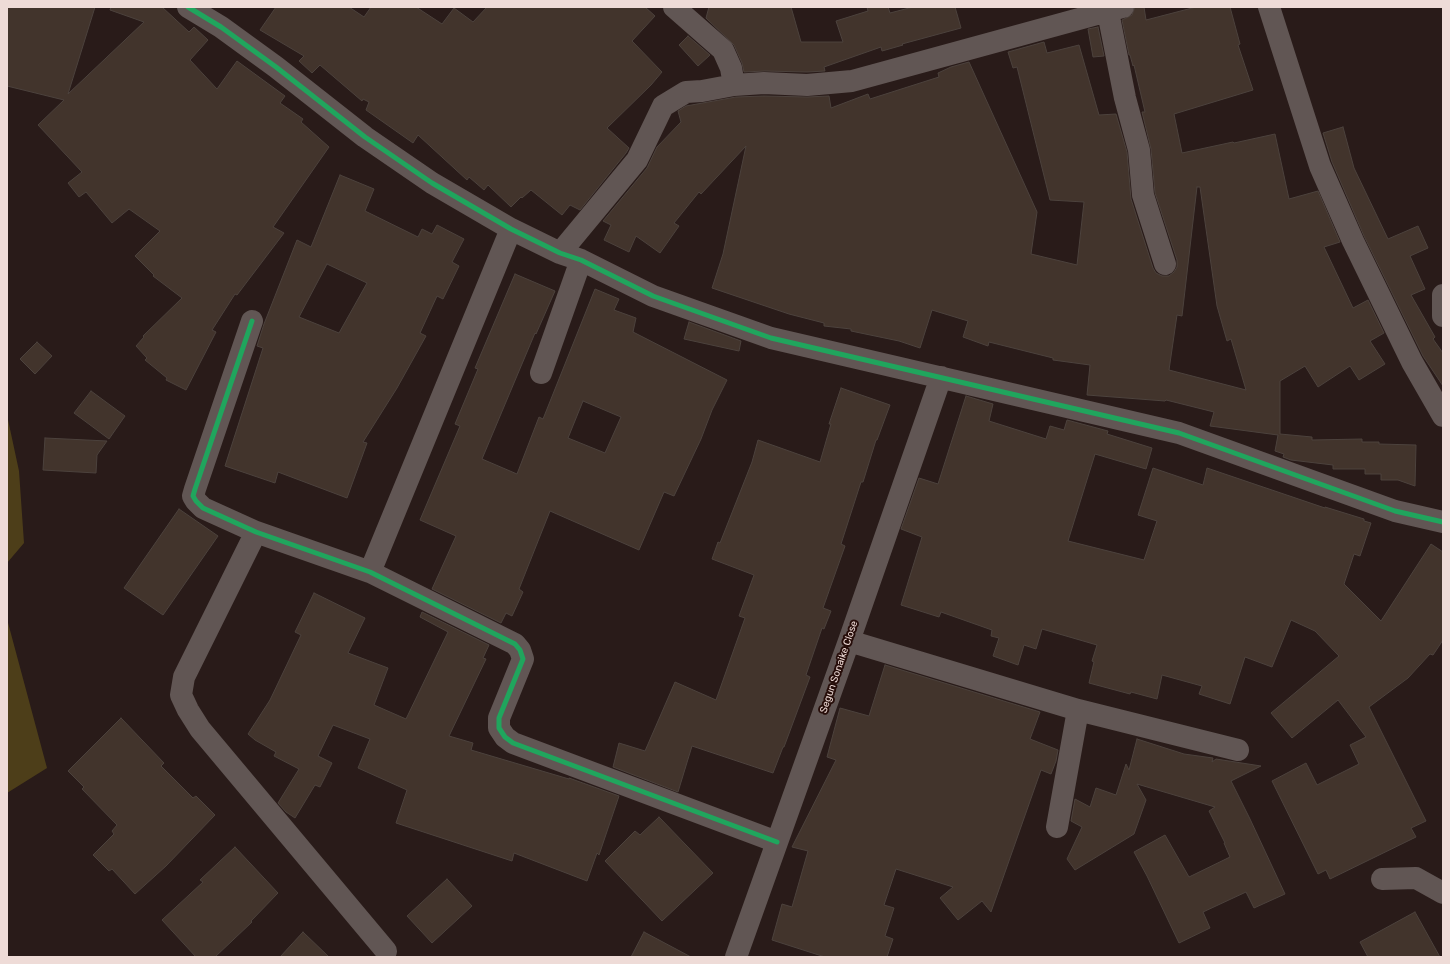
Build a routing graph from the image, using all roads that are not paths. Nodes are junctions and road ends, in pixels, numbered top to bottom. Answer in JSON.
{"nodes":[{"id":1,"x":188,"y":7,"type":"edge"},
{"id":2,"x":674,"y":7,"type":"edge"},
{"id":3,"x":1269,"y":7,"type":"edge"},
{"id":4,"x":1115,"y":9,"type":"edge"},
{"id":5,"x":734,"y":85,"type":"junction"},
{"id":6,"x":511,"y":229,"type":"junction"},
{"id":7,"x":560,"y":253,"type":"junction"},
{"id":8,"x":581,"y":260,"type":"junction"},
{"id":9,"x":1165,"y":264,"type":"dead end"},
{"id":10,"x":1443,"y":295,"type":"edge"},
{"id":11,"x":1443,"y":316,"type":"edge"},
{"id":12,"x":252,"y":321,"type":"dead end"},
{"id":13,"x":541,"y":372,"type":"dead end"},
{"id":14,"x":941,"y":377,"type":"junction"},
{"id":15,"x":1443,"y":416,"type":"edge"},
{"id":16,"x":1443,"y":522,"type":"edge"},
{"id":17,"x":256,"y":532,"type":"junction"},
{"id":18,"x":370,"y":572,"type":"junction"},
{"id":19,"x":849,"y":641,"type":"junction"},
{"id":20,"x":1078,"y":710,"type":"junction"},
{"id":21,"x":1238,"y":750,"type":"dead end"},
{"id":22,"x":1057,"y":827,"type":"dead end"},
{"id":23,"x":777,"y":842,"type":"junction"},
{"id":24,"x":1382,"y":879,"type":"dead end"},
{"id":25,"x":1443,"y":893,"type":"edge"},
{"id":26,"x":386,"y":951,"type":"dead end"},
{"id":27,"x":736,"y":957,"type":"edge"}],
"edges":[{"from":1,"to":6,"type":"street"},
{"from":2,"to":5,"type":"street"},
{"from":3,"to":15,"type":"street"},
{"from":4,"to":5,"type":"street"},
{"from":4,"to":9,"type":"street"},
{"from":5,"to":7,"type":"street"},
{"from":6,"to":7,"type":"street"},
{"from":6,"to":18,"type":"street"},
{"from":7,"to":8,"type":"street"},
{"from":8,"to":13,"type":"street"},
{"from":8,"to":14,"type":"street"},
{"from":10,"to":11,"type":"street"},
{"from":12,"to":17,"type":"street"},
{"from":14,"to":16,"type":"street"},
{"from":14,"to":19,"type":"street","name":"Segun Sonaike Close"},
{"from":17,"to":18,"type":"street"},
{"from":17,"to":26,"type":"street"},
{"from":18,"to":23,"type":"street"},
{"from":19,"to":20,"type":"street"},
{"from":19,"to":23,"type":"street","name":"Segun Sonaike Close"},
{"from":20,"to":21,"type":"street"},
{"from":20,"to":22,"type":"street"},
{"from":23,"to":27,"type":"street","name":"Segun Sonaike Close"},
{"from":24,"to":25,"type":"street"}]}
